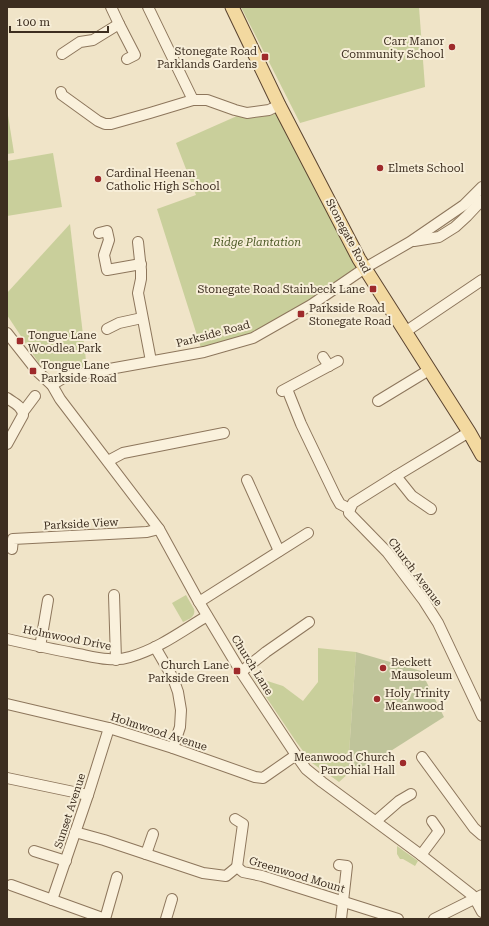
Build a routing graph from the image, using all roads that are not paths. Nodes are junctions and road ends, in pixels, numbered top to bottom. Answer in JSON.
{"nodes":[{"id":1,"x":111,"y":7,"type":"edge"},
{"id":2,"x":148,"y":7,"type":"edge"},
{"id":3,"x":232,"y":7,"type":"edge"},
{"id":4,"x":118,"y":24,"type":"junction"},
{"id":5,"x":62,"y":54,"type":"dead end"},
{"id":6,"x":127,"y":59,"type":"dead end"},
{"id":7,"x":61,"y":92,"type":"dead end"},
{"id":8,"x":193,"y":100,"type":"junction"},
{"id":9,"x":279,"y":105,"type":"junction"},
{"id":10,"x":482,"y":187,"type":"edge"},
{"id":11,"x":482,"y":200,"type":"edge"},
{"id":12,"x":99,"y":233,"type":"dead end"},
{"id":13,"x":138,"y":242,"type":"dead end"},
{"id":14,"x":410,"y":242,"type":"junction"},
{"id":15,"x":141,"y":264,"type":"junction"},
{"id":16,"x":365,"y":268,"type":"junction"},
{"id":17,"x":482,"y":280,"type":"edge"},
{"id":18,"x":142,"y":318,"type":"junction"},
{"id":19,"x":107,"y":329,"type":"dead end"},
{"id":20,"x":405,"y":332,"type":"junction"},
{"id":21,"x":7,"y":333,"type":"edge"},
{"id":22,"x":323,"y":357,"type":"dead end"},
{"id":23,"x":151,"y":362,"type":"junction"},
{"id":24,"x":429,"y":370,"type":"junction"},
{"id":25,"x":52,"y":385,"type":"junction"},
{"id":26,"x":35,"y":396,"type":"dead end"},
{"id":27,"x":7,"y":398,"type":"edge"},
{"id":28,"x":378,"y":401,"type":"dead end"},
{"id":29,"x":23,"y":412,"type":"junction"},
{"id":30,"x":469,"y":432,"type":"junction"},
{"id":31,"x":224,"y":433,"type":"dead end"},
{"id":32,"x":7,"y":444,"type":"edge"},
{"id":33,"x":482,"y":455,"type":"edge"},
{"id":34,"x":108,"y":461,"type":"junction"},
{"id":35,"x":396,"y":476,"type":"junction"},
{"id":36,"x":247,"y":480,"type":"dead end"},
{"id":37,"x":350,"y":509,"type":"junction"},
{"id":38,"x":431,"y":509,"type":"dead end"},
{"id":39,"x":159,"y":529,"type":"junction"},
{"id":40,"x":308,"y":533,"type":"dead end"},
{"id":41,"x":12,"y":549,"type":"dead end"},
{"id":42,"x":279,"y":551,"type":"junction"},
{"id":43,"x":114,"y":595,"type":"dead end"},
{"id":44,"x":48,"y":600,"type":"dead end"},
{"id":45,"x":199,"y":602,"type":"junction"},
{"id":46,"x":207,"y":616,"type":"junction"},
{"id":47,"x":309,"y":622,"type":"dead end"},
{"id":48,"x":7,"y":639,"type":"edge"},
{"id":49,"x":40,"y":647,"type":"junction"},
{"id":50,"x":155,"y":648,"type":"junction"},
{"id":51,"x":116,"y":660,"type":"junction"},
{"id":52,"x":241,"y":672,"type":"junction"},
{"id":53,"x":7,"y":704,"type":"edge"},
{"id":54,"x":482,"y":716,"type":"edge"},
{"id":55,"x":109,"y":728,"type":"junction"},
{"id":56,"x":173,"y":748,"type":"junction"},
{"id":57,"x":296,"y":755,"type":"junction"},
{"id":58,"x":422,"y":757,"type":"dead end"},
{"id":59,"x":7,"y":778,"type":"edge"},
{"id":60,"x":411,"y":794,"type":"dead end"},
{"id":61,"x":88,"y":795,"type":"junction"},
{"id":62,"x":235,"y":819,"type":"dead end"},
{"id":63,"x":376,"y":821,"type":"junction"},
{"id":64,"x":432,"y":821,"type":"dead end"},
{"id":65,"x":75,"y":832,"type":"junction"},
{"id":66,"x":153,"y":834,"type":"dead end"},
{"id":67,"x":482,"y":835,"type":"edge"},
{"id":68,"x":34,"y":851,"type":"dead end"},
{"id":69,"x":146,"y":854,"type":"junction"},
{"id":70,"x":421,"y":855,"type":"junction"},
{"id":71,"x":66,"y":861,"type":"junction"},
{"id":72,"x":339,"y":865,"type":"dead end"},
{"id":73,"x":237,"y":867,"type":"junction"},
{"id":74,"x":117,"y":877,"type":"dead end"},
{"id":75,"x":11,"y":885,"type":"dead end"},
{"id":76,"x":478,"y":897,"type":"edge"},
{"id":77,"x":172,"y":899,"type":"dead end"},
{"id":78,"x":52,"y":900,"type":"junction"},
{"id":79,"x":344,"y":902,"type":"junction"},
{"id":80,"x":482,"y":912,"type":"edge"},
{"id":81,"x":105,"y":919,"type":"edge"},
{"id":82,"x":166,"y":919,"type":"edge"},
{"id":83,"x":342,"y":919,"type":"edge"},
{"id":84,"x":398,"y":919,"type":"edge"},
{"id":85,"x":434,"y":919,"type":"edge"}],
"edges":[{"from":1,"to":4,"type":"street"},
{"from":2,"to":8,"type":"street"},
{"from":3,"to":9,"type":"main road","name":"Stonegate Road"},
{"from":4,"to":5,"type":"street"},
{"from":4,"to":6,"type":"street"},
{"from":7,"to":8,"type":"street"},
{"from":8,"to":9,"type":"street"},
{"from":9,"to":16,"type":"main road","name":"Stonegate Road"},
{"from":10,"to":14,"type":"street","name":"Parkside Road"},
{"from":11,"to":14,"type":"street"},
{"from":12,"to":15,"type":"street"},
{"from":13,"to":15,"type":"street"},
{"from":14,"to":16,"type":"street","name":"Parkside Road"},
{"from":15,"to":18,"type":"street"},
{"from":16,"to":20,"type":"main road","name":"Stonegate Road"},
{"from":16,"to":23,"type":"street","name":"Parkside Road"},
{"from":17,"to":20,"type":"street"},
{"from":18,"to":19,"type":"street"},
{"from":18,"to":23,"type":"street"},
{"from":20,"to":24,"type":"main road","name":"Stonegate Road"},
{"from":21,"to":25,"type":"street","name":"Church Lane"},
{"from":22,"to":37,"type":"street","name":"Church Avenue"},
{"from":23,"to":25,"type":"street","name":"Parkside Road"},
{"from":24,"to":28,"type":"street"},
{"from":24,"to":30,"type":"main road","name":"Stonegate Road"},
{"from":25,"to":34,"type":"street","name":"Church Lane"},
{"from":26,"to":29,"type":"street"},
{"from":27,"to":29,"type":"street"},
{"from":29,"to":32,"type":"street"},
{"from":30,"to":33,"type":"main road","name":"Stonegate Road"},
{"from":30,"to":35,"type":"street"},
{"from":31,"to":34,"type":"street"},
{"from":34,"to":39,"type":"street","name":"Church Lane"},
{"from":35,"to":37,"type":"street"},
{"from":35,"to":38,"type":"street"},
{"from":36,"to":42,"type":"street"},
{"from":37,"to":54,"type":"street","name":"Church Avenue"},
{"from":39,"to":41,"type":"street","name":"Parkside View"},
{"from":39,"to":45,"type":"street","name":"Church Lane"},
{"from":40,"to":42,"type":"street"},
{"from":42,"to":45,"type":"street"},
{"from":43,"to":51,"type":"street"},
{"from":44,"to":49,"type":"street"},
{"from":45,"to":46,"type":"street","name":"Church Lane"},
{"from":46,"to":50,"type":"street","name":"Holmwood Drive"},
{"from":46,"to":52,"type":"street","name":"Church Lane"},
{"from":47,"to":52,"type":"street"},
{"from":48,"to":49,"type":"street","name":"Holmwood Drive"},
{"from":49,"to":51,"type":"street","name":"Holmwood Drive"},
{"from":50,"to":51,"type":"street","name":"Holmwood Drive"},
{"from":50,"to":56,"type":"street"},
{"from":52,"to":57,"type":"street","name":"Church Lane"},
{"from":53,"to":55,"type":"street","name":"Holmwood Avenue"},
{"from":55,"to":56,"type":"street","name":"Holmwood Avenue"},
{"from":55,"to":61,"type":"street","name":"Sunset Avenue"},
{"from":56,"to":57,"type":"street","name":"Holmwood Avenue"},
{"from":57,"to":63,"type":"street","name":"Church Lane"},
{"from":58,"to":67,"type":"street"},
{"from":59,"to":61,"type":"street"},
{"from":60,"to":63,"type":"street"},
{"from":61,"to":65,"type":"street","name":"Sunset Avenue"},
{"from":62,"to":73,"type":"street"},
{"from":63,"to":70,"type":"street","name":"Church Lane"},
{"from":64,"to":70,"type":"street"},
{"from":65,"to":69,"type":"street","name":"Greenwood Mount"},
{"from":65,"to":71,"type":"street","name":"Sunset Avenue"},
{"from":66,"to":69,"type":"street"},
{"from":68,"to":71,"type":"street"},
{"from":69,"to":73,"type":"street","name":"Greenwood Mount"},
{"from":70,"to":76,"type":"street","name":"Church Lane"},
{"from":71,"to":78,"type":"street","name":"Sunset Avenue"},
{"from":72,"to":79,"type":"street"},
{"from":73,"to":79,"type":"street","name":"Greenwood Mount"},
{"from":74,"to":81,"type":"street"},
{"from":75,"to":78,"type":"street"},
{"from":76,"to":80,"type":"street","name":"Church Lane"},
{"from":76,"to":85,"type":"street"},
{"from":77,"to":82,"type":"street"},
{"from":78,"to":81,"type":"street"},
{"from":79,"to":83,"type":"street"},
{"from":79,"to":84,"type":"street","name":"Greenwood Mount"}]}
